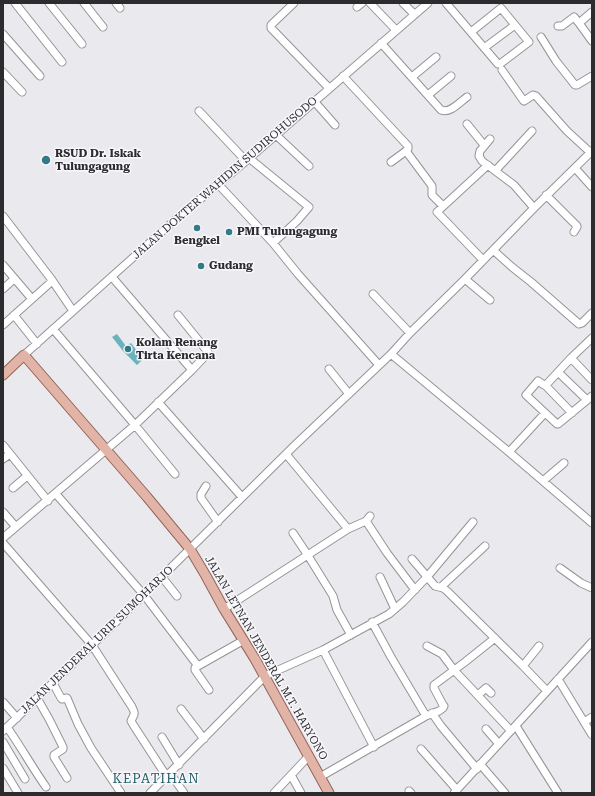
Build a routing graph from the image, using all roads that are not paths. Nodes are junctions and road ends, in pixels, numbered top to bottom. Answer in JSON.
{"nodes":[{"id":1,"x":15,"y":3,"type":"edge"},
{"id":2,"x":49,"y":3,"type":"edge"},
{"id":3,"x":84,"y":3,"type":"edge"},
{"id":4,"x":294,"y":3,"type":"edge"},
{"id":5,"x":370,"y":3,"type":"edge"},
{"id":6,"x":403,"y":3,"type":"edge"},
{"id":7,"x":428,"y":3,"type":"edge"},
{"id":8,"x":446,"y":3,"type":"edge"},
{"id":9,"x":592,"y":12,"type":"edge"},
{"id":10,"x":414,"y":14,"type":"junction"},
{"id":11,"x":579,"y":23,"type":"junction"},
{"id":12,"x":515,"y":24,"type":"junction"},
{"id":13,"x":558,"y":26,"type":"dead end"},
{"id":14,"x":103,"y":27,"type":"dead end"},
{"id":15,"x":396,"y":30,"type":"junction"},
{"id":16,"x":471,"y":32,"type":"junction"},
{"id":17,"x":3,"y":34,"type":"edge"},
{"id":18,"x":541,"y":37,"type":"dead end"},
{"id":19,"x":592,"y":41,"type":"edge"},
{"id":20,"x":381,"y":43,"type":"junction"},
{"id":21,"x":82,"y":44,"type":"dead end"},
{"id":22,"x":484,"y":48,"type":"junction"},
{"id":23,"x":436,"y":57,"type":"dead end"},
{"id":24,"x":62,"y":62,"type":"dead end"},
{"id":25,"x":502,"y":70,"type":"dead end"},
{"id":26,"x":3,"y":72,"type":"edge"},
{"id":27,"x":40,"y":76,"type":"dead end"},
{"id":28,"x":343,"y":76,"type":"junction"},
{"id":29,"x":412,"y":76,"type":"junction"},
{"id":30,"x":451,"y":76,"type":"dead end"},
{"id":31,"x":592,"y":76,"type":"edge"},
{"id":32,"x":329,"y":88,"type":"junction"},
{"id":33,"x":22,"y":92,"type":"dead end"},
{"id":34,"x":428,"y":95,"type":"junction"},
{"id":35,"x":467,"y":96,"type":"dead end"},
{"id":36,"x":314,"y":101,"type":"junction"},
{"id":37,"x":199,"y":111,"type":"dead end"},
{"id":38,"x":467,"y":124,"type":"dead end"},
{"id":39,"x":335,"y":125,"type":"dead end"},
{"id":40,"x":532,"y":131,"type":"dead end"},
{"id":41,"x":276,"y":135,"type":"junction"},
{"id":42,"x":490,"y":139,"type":"dead end"},
{"id":43,"x":484,"y":145,"type":"junction"},
{"id":44,"x":406,"y":151,"type":"junction"},
{"id":45,"x":592,"y":152,"type":"edge"},
{"id":46,"x":248,"y":159,"type":"junction"},
{"id":47,"x":391,"y":162,"type":"dead end"},
{"id":48,"x":488,"y":165,"type":"junction"},
{"id":49,"x":309,"y":166,"type":"dead end"},
{"id":50,"x":575,"y":168,"type":"junction"},
{"id":51,"x":496,"y":170,"type":"junction"},
{"id":52,"x":218,"y":184,"type":"junction"},
{"id":53,"x":592,"y":187,"type":"edge"},
{"id":54,"x":546,"y":196,"type":"junction"},
{"id":55,"x":443,"y":206,"type":"junction"},
{"id":56,"x":534,"y":208,"type":"junction"},
{"id":57,"x":3,"y":217,"type":"edge"},
{"id":58,"x":574,"y":232,"type":"dead end"},
{"id":59,"x":273,"y":243,"type":"junction"},
{"id":60,"x":493,"y":250,"type":"junction"},
{"id":61,"x":483,"y":260,"type":"junction"},
{"id":62,"x":3,"y":265,"type":"edge"},
{"id":63,"x":112,"y":277,"type":"junction"},
{"id":64,"x":14,"y":279,"type":"junction"},
{"id":65,"x":465,"y":279,"type":"junction"},
{"id":66,"x":50,"y":283,"type":"dead end"},
{"id":67,"x":3,"y":289,"type":"edge"},
{"id":68,"x":373,"y":294,"type":"dead end"},
{"id":69,"x":32,"y":299,"type":"junction"},
{"id":70,"x":490,"y":300,"type":"dead end"},
{"id":71,"x":73,"y":311,"type":"junction"},
{"id":72,"x":592,"y":313,"type":"edge"},
{"id":73,"x":178,"y":314,"type":"dead end"},
{"id":74,"x":14,"y":315,"type":"junction"},
{"id":75,"x":3,"y":325,"type":"edge"},
{"id":76,"x":53,"y":329,"type":"junction"},
{"id":77,"x":410,"y":333,"type":"junction"},
{"id":78,"x":592,"y":338,"type":"edge"},
{"id":79,"x":37,"y":344,"type":"junction"},
{"id":80,"x":391,"y":354,"type":"junction"},
{"id":81,"x":24,"y":355,"type":"junction"},
{"id":82,"x":570,"y":358,"type":"junction"},
{"id":83,"x":379,"y":365,"type":"junction"},
{"id":84,"x":329,"y":369,"type":"dead end"},
{"id":85,"x":192,"y":370,"type":"junction"},
{"id":86,"x":558,"y":372,"type":"junction"},
{"id":87,"x":3,"y":374,"type":"edge"},
{"id":88,"x":592,"y":380,"type":"edge"},
{"id":89,"x":545,"y":385,"type":"junction"},
{"id":90,"x":349,"y":394,"type":"junction"},
{"id":91,"x":589,"y":398,"type":"edge"},
{"id":92,"x":158,"y":402,"type":"junction"},
{"id":93,"x":545,"y":413,"type":"junction"},
{"id":94,"x":572,"y":413,"type":"junction"},
{"id":95,"x":135,"y":425,"type":"junction"},
{"id":96,"x":3,"y":445,"type":"edge"},
{"id":97,"x":105,"y":450,"type":"junction"},
{"id":98,"x":509,"y":452,"type":"junction"},
{"id":99,"x":10,"y":454,"type":"junction"},
{"id":100,"x":286,"y":454,"type":"junction"},
{"id":101,"x":3,"y":459,"type":"edge"},
{"id":102,"x":564,"y":463,"type":"dead end"},
{"id":103,"x":175,"y":474,"type":"dead end"},
{"id":104,"x":27,"y":476,"type":"junction"},
{"id":105,"x":543,"y":481,"type":"junction"},
{"id":106,"x":206,"y":486,"type":"dead end"},
{"id":107,"x":13,"y":488,"type":"dead end"},
{"id":108,"x":56,"y":494,"type":"junction"},
{"id":109,"x":242,"y":497,"type":"junction"},
{"id":110,"x":48,"y":501,"type":"junction"},
{"id":111,"x":3,"y":512,"type":"edge"},
{"id":112,"x":218,"y":522,"type":"junction"},
{"id":113,"x":473,"y":522,"type":"dead end"},
{"id":114,"x":592,"y":523,"type":"edge"},
{"id":115,"x":16,"y":528,"type":"junction"},
{"id":116,"x":348,"y":529,"type":"junction"},
{"id":117,"x":293,"y":533,"type":"dead end"},
{"id":118,"x":3,"y":538,"type":"edge"},
{"id":119,"x":3,"y":543,"type":"edge"},
{"id":120,"x":485,"y":546,"type":"dead end"},
{"id":121,"x":190,"y":549,"type":"junction"},
{"id":122,"x":307,"y":554,"type":"junction"},
{"id":123,"x":412,"y":559,"type":"dead end"},
{"id":124,"x":560,"y":568,"type":"dead end"},
{"id":125,"x":162,"y":576,"type":"junction"},
{"id":126,"x":380,"y":577,"type":"dead end"},
{"id":127,"x":427,"y":577,"type":"junction"},
{"id":128,"x":441,"y":587,"type":"junction"},
{"id":129,"x":592,"y":588,"type":"edge"},
{"id":130,"x":415,"y":590,"type":"junction"},
{"id":131,"x":144,"y":595,"type":"junction"},
{"id":132,"x":177,"y":596,"type":"dead end"},
{"id":133,"x":224,"y":609,"type":"junction"},
{"id":134,"x":395,"y":609,"type":"junction"},
{"id":135,"x":372,"y":622,"type":"junction"},
{"id":136,"x":351,"y":635,"type":"junction"},
{"id":137,"x":494,"y":638,"type":"junction"},
{"id":138,"x":244,"y":640,"type":"junction"},
{"id":139,"x":592,"y":642,"type":"edge"},
{"id":140,"x":92,"y":645,"type":"junction"},
{"id":141,"x":426,"y":646,"type":"dead end"},
{"id":142,"x":539,"y":646,"type":"dead end"},
{"id":143,"x":323,"y":650,"type":"junction"},
{"id":144,"x":198,"y":666,"type":"junction"},
{"id":145,"x":523,"y":666,"type":"junction"},
{"id":146,"x":454,"y":670,"type":"junction"},
{"id":147,"x":265,"y":676,"type":"junction"},
{"id":148,"x":558,"y":679,"type":"junction"},
{"id":149,"x":53,"y":682,"type":"junction"},
{"id":150,"x":209,"y":690,"type":"dead end"},
{"id":151,"x":547,"y":691,"type":"junction"},
{"id":152,"x":491,"y":693,"type":"dead end"},
{"id":153,"x":478,"y":695,"type":"junction"},
{"id":154,"x":37,"y":698,"type":"junction"},
{"id":155,"x":3,"y":702,"type":"edge"},
{"id":156,"x":181,"y":709,"type":"dead end"},
{"id":157,"x":429,"y":714,"type":"junction"},
{"id":158,"x":592,"y":716,"type":"edge"},
{"id":159,"x":17,"y":718,"type":"junction"},
{"id":160,"x":584,"y":722,"type":"junction"},
{"id":161,"x":513,"y":728,"type":"junction"},
{"id":162,"x":5,"y":729,"type":"edge"},
{"id":163,"x":486,"y":729,"type":"dead end"},
{"id":164,"x":592,"y":735,"type":"edge"},
{"id":165,"x":162,"y":737,"type":"dead end"},
{"id":166,"x":204,"y":739,"type":"junction"},
{"id":167,"x":3,"y":742,"type":"edge"},
{"id":168,"x":499,"y":744,"type":"junction"},
{"id":169,"x":374,"y":747,"type":"junction"},
{"id":170,"x":421,"y":750,"type":"dead end"},
{"id":171,"x":308,"y":757,"type":"junction"},
{"id":172,"x":179,"y":765,"type":"junction"},
{"id":173,"x":478,"y":766,"type":"junction"},
{"id":174,"x":3,"y":768,"type":"edge"},
{"id":175,"x":168,"y":775,"type":"junction"},
{"id":176,"x":291,"y":775,"type":"junction"},
{"id":177,"x":320,"y":777,"type":"junction"},
{"id":178,"x":67,"y":778,"type":"dead end"},
{"id":179,"x":25,"y":779,"type":"dead end"},
{"id":180,"x":46,"y":787,"type":"dead end"},
{"id":181,"x":455,"y":791,"type":"edge"},
{"id":182,"x":18,"y":793,"type":"edge"},
{"id":183,"x":121,"y":793,"type":"edge"},
{"id":184,"x":150,"y":793,"type":"edge"},
{"id":185,"x":184,"y":793,"type":"edge"},
{"id":186,"x":274,"y":793,"type":"edge"},
{"id":187,"x":301,"y":793,"type":"edge"},
{"id":188,"x":329,"y":793,"type":"edge"},
{"id":189,"x":505,"y":793,"type":"edge"},
{"id":190,"x":558,"y":793,"type":"edge"}],
"edges":[{"from":1,"to":24,"type":"street"},
{"from":2,"to":21,"type":"street"},
{"from":3,"to":14,"type":"street"},
{"from":4,"to":32,"type":"street"},
{"from":5,"to":15,"type":"street"},
{"from":6,"to":10,"type":"street"},
{"from":7,"to":10,"type":"street","name":"JALAN DOKTER WAHIDIN SUDIROHUSODO"},
{"from":8,"to":16,"type":"street"},
{"from":9,"to":11,"type":"street"},
{"from":10,"to":15,"type":"street","name":"JALAN DOKTER WAHIDIN SUDIROHUSODO"},
{"from":11,"to":13,"type":"street"},
{"from":11,"to":19,"type":"street"},
{"from":12,"to":16,"type":"street"},
{"from":12,"to":22,"type":"street"},
{"from":12,"to":22,"type":"street"},
{"from":15,"to":20,"type":"street","name":"JALAN DOKTER WAHIDIN SUDIROHUSODO"},
{"from":16,"to":22,"type":"street"},
{"from":17,"to":27,"type":"street"},
{"from":18,"to":31,"type":"street"},
{"from":20,"to":28,"type":"street","name":"JALAN DOKTER WAHIDIN SUDIROHUSODO"},
{"from":20,"to":29,"type":"street"},
{"from":23,"to":29,"type":"street"},
{"from":25,"to":45,"type":"street"},
{"from":26,"to":33,"type":"street"},
{"from":28,"to":32,"type":"street","name":"JALAN DOKTER WAHIDIN SUDIROHUSODO"},
{"from":28,"to":44,"type":"street"},
{"from":29,"to":34,"type":"street"},
{"from":30,"to":34,"type":"street"},
{"from":32,"to":36,"type":"street","name":"JALAN DOKTER WAHIDIN SUDIROHUSODO"},
{"from":34,"to":35,"type":"street"},
{"from":36,"to":39,"type":"street"},
{"from":36,"to":41,"type":"street","name":"JALAN DOKTER WAHIDIN SUDIROHUSODO"},
{"from":37,"to":46,"type":"street"},
{"from":38,"to":43,"type":"street"},
{"from":40,"to":51,"type":"street"},
{"from":41,"to":46,"type":"street","name":"JALAN DOKTER WAHIDIN SUDIROHUSODO"},
{"from":41,"to":49,"type":"street"},
{"from":42,"to":43,"type":"street"},
{"from":43,"to":48,"type":"street"},
{"from":44,"to":47,"type":"street"},
{"from":44,"to":55,"type":"street"},
{"from":45,"to":50,"type":"street","name":"JALAN JENDERAL URIP SUMOHARJO"},
{"from":46,"to":52,"type":"street","name":"JALAN DOKTER WAHIDIN SUDIROHUSODO"},
{"from":46,"to":59,"type":"street"},
{"from":48,"to":51,"type":"street"},
{"from":48,"to":55,"type":"street"},
{"from":50,"to":53,"type":"street"},
{"from":50,"to":54,"type":"street","name":"JALAN JENDERAL URIP SUMOHARJO"},
{"from":51,"to":56,"type":"street"},
{"from":52,"to":59,"type":"street"},
{"from":52,"to":63,"type":"street","name":"JALAN DOKTER WAHIDIN SUDIROHUSODO"},
{"from":54,"to":56,"type":"street","name":"JALAN JENDERAL URIP SUMOHARJO"},
{"from":54,"to":58,"type":"street"},
{"from":55,"to":61,"type":"street"},
{"from":56,"to":60,"type":"street","name":"JALAN JENDERAL URIP SUMOHARJO"},
{"from":57,"to":71,"type":"street"},
{"from":59,"to":83,"type":"street"},
{"from":60,"to":61,"type":"street","name":"JALAN JENDERAL URIP SUMOHARJO"},
{"from":60,"to":72,"type":"street"},
{"from":61,"to":65,"type":"street","name":"JALAN JENDERAL URIP SUMOHARJO"},
{"from":62,"to":64,"type":"street"},
{"from":63,"to":71,"type":"street","name":"JALAN DOKTER WAHIDIN SUDIROHUSODO"},
{"from":63,"to":85,"type":"street"},
{"from":64,"to":67,"type":"street"},
{"from":64,"to":69,"type":"street"},
{"from":65,"to":70,"type":"street"},
{"from":65,"to":77,"type":"street","name":"JALAN JENDERAL URIP SUMOHARJO"},
{"from":66,"to":69,"type":"street"},
{"from":68,"to":77,"type":"street"},
{"from":69,"to":74,"type":"street"},
{"from":71,"to":76,"type":"street","name":"JALAN DOKTER WAHIDIN SUDIROHUSODO"},
{"from":73,"to":85,"type":"street"},
{"from":74,"to":75,"type":"street"},
{"from":74,"to":79,"type":"street"},
{"from":76,"to":79,"type":"street","name":"JALAN DOKTER WAHIDIN SUDIROHUSODO"},
{"from":76,"to":95,"type":"street"},
{"from":77,"to":80,"type":"street","name":"JALAN JENDERAL URIP SUMOHARJO"},
{"from":78,"to":82,"type":"street"},
{"from":79,"to":81,"type":"street","name":"JALAN DOKTER WAHIDIN SUDIROHUSODO"},
{"from":80,"to":83,"type":"street","name":"JALAN JENDERAL URIP SUMOHARJO"},
{"from":80,"to":98,"type":"street"},
{"from":81,"to":87,"type":"main road"},
{"from":81,"to":97,"type":"main road","name":"JALAN LETNAN JENDERAL M.T. HARYONO"},
{"from":82,"to":86,"type":"street"},
{"from":82,"to":88,"type":"street"},
{"from":83,"to":90,"type":"street","name":"JALAN JENDERAL URIP SUMOHARJO"},
{"from":84,"to":90,"type":"street"},
{"from":85,"to":92,"type":"street"},
{"from":86,"to":89,"type":"street"},
{"from":86,"to":91,"type":"street"},
{"from":89,"to":93,"type":"street"},
{"from":89,"to":94,"type":"street"},
{"from":90,"to":100,"type":"street","name":"JALAN JENDERAL URIP SUMOHARJO"},
{"from":91,"to":94,"type":"street"},
{"from":92,"to":95,"type":"street"},
{"from":92,"to":109,"type":"street"},
{"from":93,"to":94,"type":"street"},
{"from":93,"to":98,"type":"street"},
{"from":95,"to":97,"type":"street"},
{"from":95,"to":103,"type":"street"},
{"from":96,"to":99,"type":"street"},
{"from":97,"to":108,"type":"street"},
{"from":97,"to":121,"type":"main road","name":"JALAN LETNAN JENDERAL M.T. HARYONO"},
{"from":98,"to":105,"type":"street"},
{"from":99,"to":101,"type":"street"},
{"from":99,"to":104,"type":"street"},
{"from":100,"to":109,"type":"street","name":"JALAN JENDERAL URIP SUMOHARJO"},
{"from":100,"to":116,"type":"street"},
{"from":102,"to":105,"type":"street"},
{"from":104,"to":107,"type":"street"},
{"from":104,"to":110,"type":"street"},
{"from":105,"to":114,"type":"street"},
{"from":106,"to":112,"type":"street"},
{"from":108,"to":110,"type":"street"},
{"from":108,"to":131,"type":"street"},
{"from":109,"to":112,"type":"street","name":"JALAN JENDERAL URIP SUMOHARJO"},
{"from":110,"to":115,"type":"street"},
{"from":111,"to":115,"type":"street"},
{"from":112,"to":121,"type":"street","name":"JALAN JENDERAL URIP SUMOHARJO"},
{"from":113,"to":127,"type":"street"},
{"from":115,"to":118,"type":"street"},
{"from":116,"to":122,"type":"street"},
{"from":116,"to":130,"type":"street"},
{"from":117,"to":122,"type":"street"},
{"from":119,"to":140,"type":"street"},
{"from":120,"to":128,"type":"street"},
{"from":121,"to":125,"type":"street","name":"JALAN JENDERAL URIP SUMOHARJO"},
{"from":121,"to":133,"type":"main road","name":"JALAN LETNAN JENDERAL M.T. HARYONO"},
{"from":122,"to":133,"type":"street"},
{"from":122,"to":136,"type":"street"},
{"from":123,"to":127,"type":"street"},
{"from":124,"to":129,"type":"street"},
{"from":125,"to":131,"type":"street","name":"JALAN JENDERAL URIP SUMOHARJO"},
{"from":125,"to":132,"type":"street"},
{"from":126,"to":134,"type":"street"},
{"from":127,"to":128,"type":"street"},
{"from":127,"to":130,"type":"street"},
{"from":128,"to":137,"type":"street"},
{"from":130,"to":134,"type":"street"},
{"from":131,"to":140,"type":"street","name":"JALAN JENDERAL URIP SUMOHARJO"},
{"from":131,"to":144,"type":"street"},
{"from":133,"to":138,"type":"main road","name":"JALAN LETNAN JENDERAL M.T. HARYONO"},
{"from":134,"to":135,"type":"street"},
{"from":135,"to":136,"type":"street"},
{"from":135,"to":157,"type":"street"},
{"from":136,"to":143,"type":"street"},
{"from":137,"to":145,"type":"street"},
{"from":137,"to":146,"type":"street"},
{"from":138,"to":144,"type":"street"},
{"from":138,"to":147,"type":"main road","name":"JALAN LETNAN JENDERAL M.T. HARYONO"},
{"from":139,"to":148,"type":"street"},
{"from":140,"to":149,"type":"street","name":"JALAN JENDERAL URIP SUMOHARJO"},
{"from":140,"to":175,"type":"street"},
{"from":141,"to":146,"type":"street"},
{"from":142,"to":145,"type":"street"},
{"from":143,"to":147,"type":"street"},
{"from":143,"to":169,"type":"street"},
{"from":144,"to":150,"type":"street"},
{"from":145,"to":151,"type":"street"},
{"from":146,"to":153,"type":"street"},
{"from":146,"to":157,"type":"street"},
{"from":147,"to":166,"type":"street"},
{"from":147,"to":171,"type":"main road","name":"JALAN LETNAN JENDERAL M.T. HARYONO"},
{"from":148,"to":151,"type":"street"},
{"from":148,"to":160,"type":"street"},
{"from":149,"to":154,"type":"street","name":"JALAN JENDERAL URIP SUMOHARJO"},
{"from":149,"to":183,"type":"street"},
{"from":151,"to":161,"type":"street"},
{"from":152,"to":153,"type":"street"},
{"from":153,"to":161,"type":"street"},
{"from":154,"to":159,"type":"street","name":"JALAN JENDERAL URIP SUMOHARJO"},
{"from":154,"to":178,"type":"street"},
{"from":155,"to":159,"type":"street"},
{"from":156,"to":166,"type":"street"},
{"from":157,"to":169,"type":"street"},
{"from":157,"to":173,"type":"street"},
{"from":158,"to":160,"type":"street"},
{"from":159,"to":162,"type":"street","name":"JALAN JENDERAL URIP SUMOHARJO"},
{"from":160,"to":164,"type":"street"},
{"from":161,"to":168,"type":"street"},
{"from":161,"to":190,"type":"street"},
{"from":162,"to":180,"type":"street"},
{"from":163,"to":168,"type":"street"},
{"from":165,"to":172,"type":"street"},
{"from":166,"to":172,"type":"street"},
{"from":167,"to":179,"type":"street"},
{"from":168,"to":173,"type":"street"},
{"from":169,"to":177,"type":"street"},
{"from":170,"to":181,"type":"street"},
{"from":171,"to":176,"type":"street"},
{"from":171,"to":177,"type":"main road","name":"JALAN LETNAN JENDERAL M.T. HARYONO"},
{"from":172,"to":175,"type":"street"},
{"from":173,"to":181,"type":"street"},
{"from":173,"to":189,"type":"street"},
{"from":174,"to":182,"type":"street"},
{"from":175,"to":184,"type":"street"},
{"from":175,"to":185,"type":"street"},
{"from":176,"to":186,"type":"street"},
{"from":176,"to":187,"type":"street"},
{"from":177,"to":188,"type":"main road","name":"JALAN LETNAN JENDERAL M.T. HARYONO"}]}
